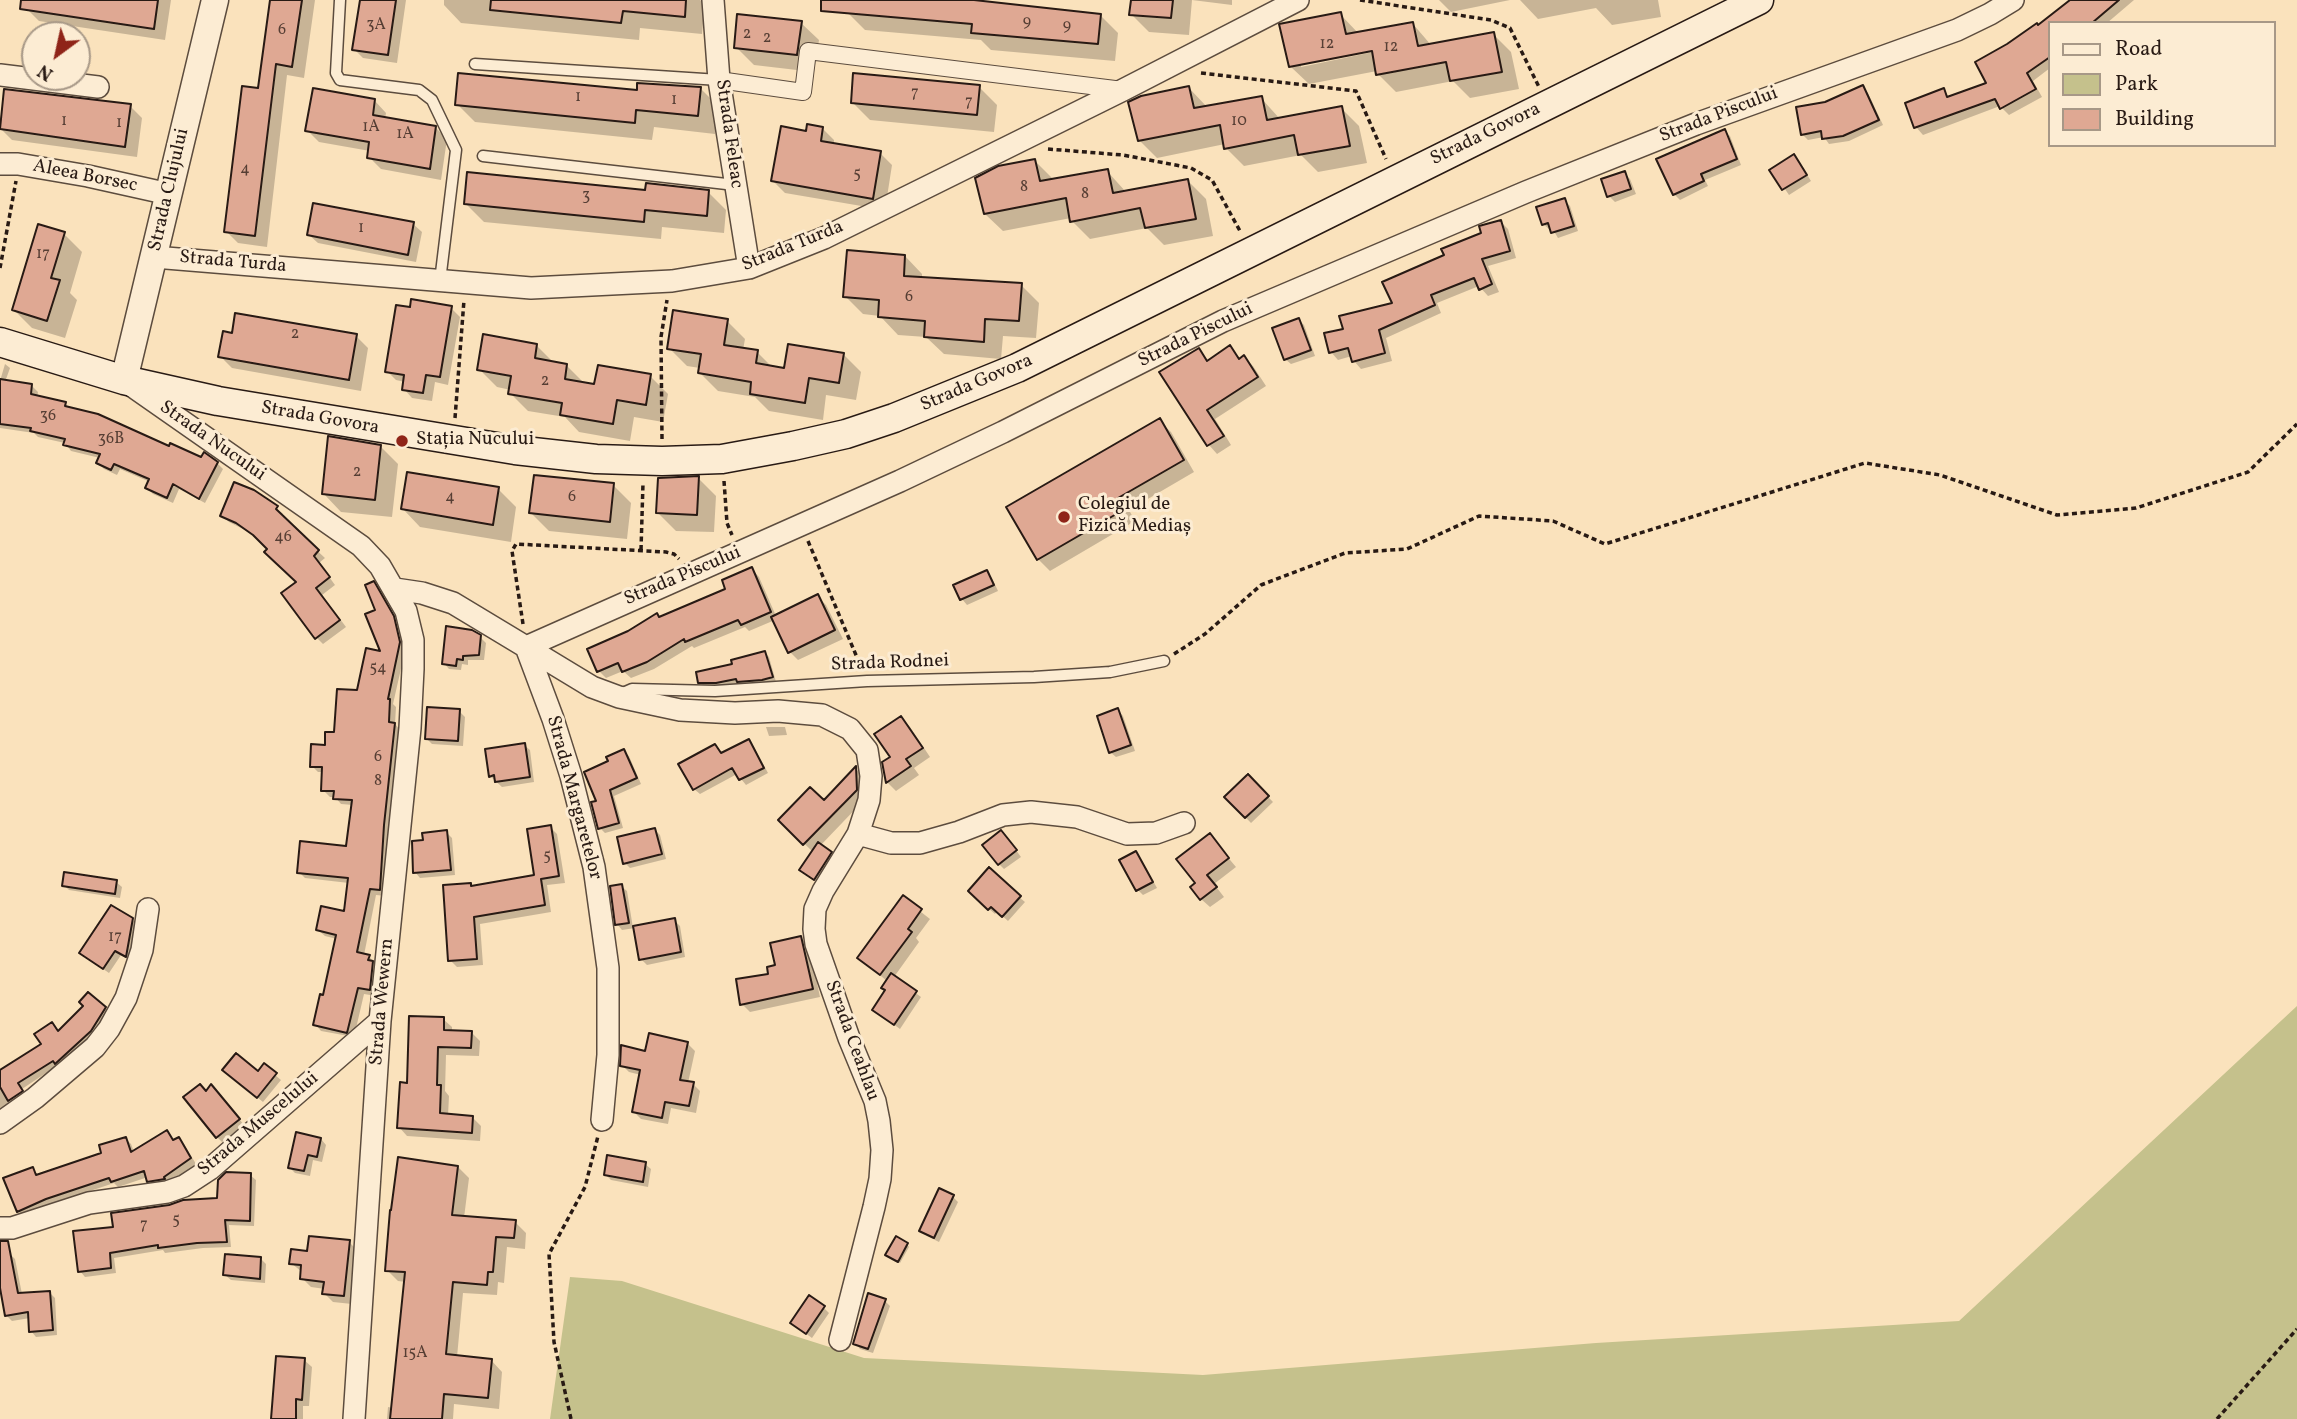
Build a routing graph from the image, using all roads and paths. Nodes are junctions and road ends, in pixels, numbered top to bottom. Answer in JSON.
{"nodes":[{"id":1,"x":215,"y":0,"type":"edge"},
{"id":2,"x":340,"y":0,"type":"edge"},
{"id":3,"x":713,"y":0,"type":"edge"},
{"id":4,"x":1298,"y":0,"type":"edge"},
{"id":5,"x":1360,"y":0,"type":"edge"},
{"id":6,"x":1759,"y":0,"type":"edge"},
{"id":7,"x":2013,"y":0,"type":"edge"},
{"id":8,"x":1272,"y":7,"type":"edge"},
{"id":9,"x":1728,"y":9,"type":"edge"},
{"id":10,"x":475,"y":64,"type":"dead end"},
{"id":11,"x":1164,"y":68,"type":"junction"},
{"id":12,"x":0,"y":75,"type":"edge"},
{"id":13,"x":719,"y":79,"type":"junction"},
{"id":14,"x":98,"y":87,"type":"dead end"},
{"id":15,"x":1123,"y":90,"type":"junction"},
{"id":16,"x":1548,"y":105,"type":"junction"},
{"id":17,"x":1015,"y":143,"type":"junction"},
{"id":18,"x":483,"y":156,"type":"dead end"},
{"id":19,"x":9,"y":164,"type":"edge"},
{"id":20,"x":1395,"y":179,"type":"junction"},
{"id":21,"x":736,"y":185,"type":"junction"},
{"id":22,"x":169,"y":194,"type":"junction"},
{"id":23,"x":1251,"y":251,"type":"junction"},
{"id":24,"x":154,"y":257,"type":"junction"},
{"id":25,"x":0,"y":268,"type":"edge"},
{"id":26,"x":748,"y":268,"type":"junction"},
{"id":27,"x":440,"y":281,"type":"junction"},
{"id":28,"x":672,"y":281,"type":"junction"},
{"id":29,"x":465,"y":283,"type":"junction"},
{"id":30,"x":0,"y":342,"type":"edge"},
{"id":31,"x":124,"y":380,"type":"junction"},
{"id":32,"x":2297,"y":425,"type":"edge"},
{"id":33,"x":454,"y":441,"type":"junction"},
{"id":34,"x":722,"y":459,"type":"junction"},
{"id":35,"x":653,"y":461,"type":"junction"},
{"id":36,"x":802,"y":526,"type":"junction"},
{"id":37,"x":642,"y":550,"type":"junction"},
{"id":38,"x":741,"y":552,"type":"junction"},
{"id":39,"x":685,"y":578,"type":"junction"},
{"id":40,"x":395,"y":589,"type":"junction"},
{"id":41,"x":526,"y":647,"type":"junction"},
{"id":42,"x":1164,"y":661,"type":"joint"},
{"id":43,"x":867,"y":681,"type":"junction"},
{"id":44,"x":619,"y":697,"type":"junction"},
{"id":45,"x":1184,"y":823,"type":"dead end"},
{"id":46,"x":858,"y":834,"type":"junction"},
{"id":47,"x":148,"y":909,"type":"dead end"},
{"id":48,"x":380,"y":1021,"type":"junction"},
{"id":49,"x":602,"y":1120,"type":"joint"},
{"id":50,"x":0,"y":1123,"type":"edge"},
{"id":51,"x":0,"y":1228,"type":"edge"},
{"id":52,"x":2297,"y":1329,"type":"edge"},
{"id":53,"x":840,"y":1340,"type":"dead end"},
{"id":54,"x":354,"y":1419,"type":"edge"},
{"id":55,"x":571,"y":1419,"type":"edge"},
{"id":56,"x":2217,"y":1419,"type":"edge"}],
"edges":[{"from":1,"to":22,"type":"street","name":"Strada Clujului"},
{"from":2,"to":27,"type":"lane"},
{"from":3,"to":13,"type":"street","name":"Strada Feleac"},
{"from":4,"to":8,"type":"street","name":"Strada Turda"},
{"from":5,"to":16,"type":"path"},
{"from":6,"to":9,"type":"main road","name":"Strada Govora"},
{"from":7,"to":36,"type":"street","name":"Strada Piscului"},
{"from":8,"to":11,"type":"street","name":"Strada Turda"},
{"from":9,"to":16,"type":"main road","name":"Strada Govora"},
{"from":10,"to":13,"type":"lane"},
{"from":11,"to":15,"type":"street","name":"Strada Turda"},
{"from":11,"to":20,"type":"path"},
{"from":12,"to":14,"type":"street"},
{"from":13,"to":15,"type":"street"},
{"from":13,"to":21,"type":"street","name":"Strada Feleac"},
{"from":15,"to":17,"type":"street","name":"Strada Turda"},
{"from":16,"to":20,"type":"main road","name":"Strada Govora"},
{"from":17,"to":23,"type":"path"},
{"from":17,"to":26,"type":"street","name":"Strada Turda"},
{"from":18,"to":21,"type":"lane"},
{"from":19,"to":22,"type":"street","name":"Aleea Borsec"},
{"from":19,"to":25,"type":"path"},
{"from":20,"to":23,"type":"main road","name":"Strada Govora"},
{"from":21,"to":26,"type":"street","name":"Strada Feleac"},
{"from":22,"to":24,"type":"street","name":"Strada Clujului"},
{"from":23,"to":34,"type":"main road","name":"Strada Govora"},
{"from":24,"to":27,"type":"street","name":"Strada Turda"},
{"from":24,"to":31,"type":"street","name":"Strada Clujului"},
{"from":26,"to":28,"type":"street","name":"Strada Turda"},
{"from":27,"to":29,"type":"street","name":"Strada Turda"},
{"from":28,"to":29,"type":"street","name":"Strada Turda"},
{"from":28,"to":35,"type":"path"},
{"from":29,"to":33,"type":"path"},
{"from":30,"to":31,"type":"main road","name":"Strada Nucului"},
{"from":31,"to":33,"type":"main road","name":"Strada Govora"},
{"from":31,"to":40,"type":"street","name":"Strada Nucului"},
{"from":32,"to":42,"type":"path"},
{"from":33,"to":35,"type":"main road","name":"Strada Govora"},
{"from":34,"to":35,"type":"main road","name":"Strada Govora"},
{"from":34,"to":38,"type":"path"},
{"from":35,"to":37,"type":"path"},
{"from":36,"to":38,"type":"street","name":"Strada Piscului"},
{"from":36,"to":43,"type":"path"},
{"from":37,"to":39,"type":"path"},
{"from":37,"to":41,"type":"path"},
{"from":38,"to":39,"type":"street","name":"Strada Piscului"},
{"from":39,"to":41,"type":"street","name":"Strada Piscului"},
{"from":40,"to":41,"type":"street"},
{"from":40,"to":48,"type":"street","name":"Strada Wewern"},
{"from":41,"to":44,"type":"street","name":"Strada Ceahlau"},
{"from":41,"to":49,"type":"street","name":"Strada Margaretelor"},
{"from":42,"to":43,"type":"lane","name":"Strada Rodnei"},
{"from":43,"to":44,"type":"lane","name":"Strada Rodnei"},
{"from":44,"to":46,"type":"street","name":"Strada Ceahlau"},
{"from":45,"to":46,"type":"street"},
{"from":46,"to":53,"type":"street","name":"Strada Ceahlau"},
{"from":47,"to":50,"type":"street"},
{"from":48,"to":51,"type":"street","name":"Strada Muscelului"},
{"from":48,"to":54,"type":"street","name":"Strada Wewern"},
{"from":49,"to":55,"type":"path"},
{"from":52,"to":56,"type":"path"}]}
